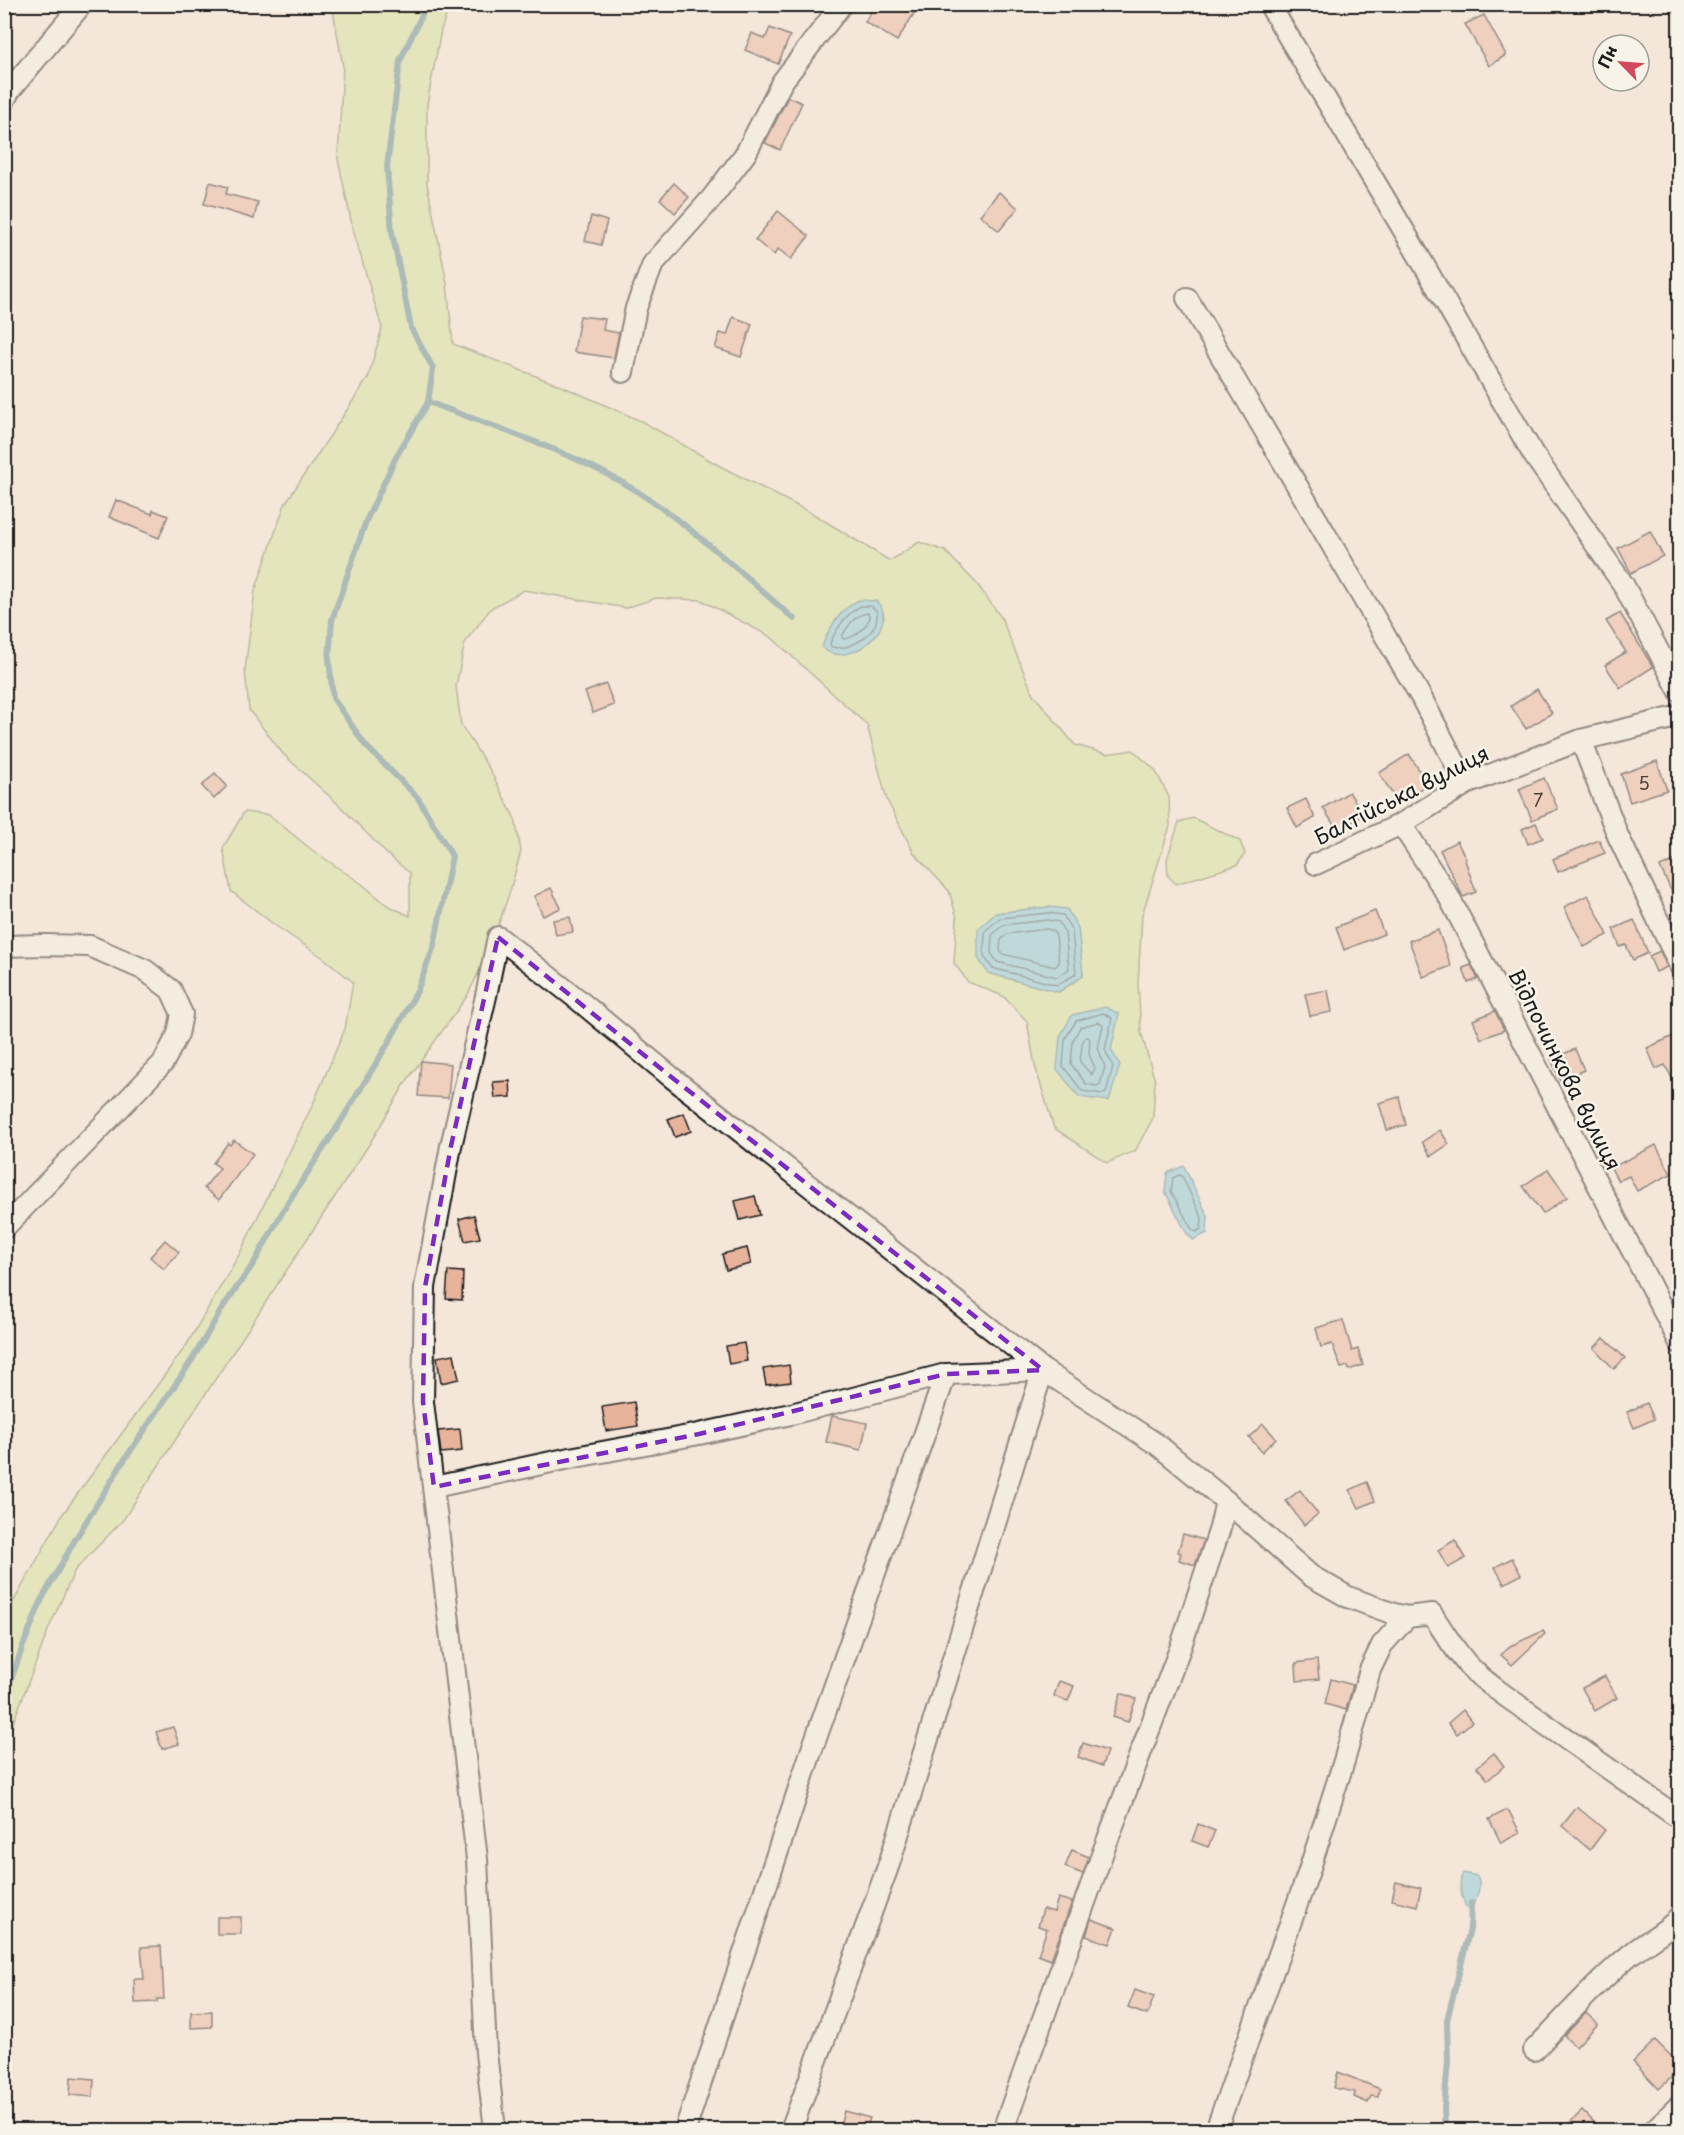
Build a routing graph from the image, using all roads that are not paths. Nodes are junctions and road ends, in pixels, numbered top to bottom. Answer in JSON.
{"nodes":[{"id":1,"x":82,"y":4,"type":"edge"},
{"id":2,"x":842,"y":4,"type":"edge"},
{"id":3,"x":1269,"y":4,"type":"edge"},
{"id":4,"x":4,"y":101,"type":"edge"},
{"id":5,"x":1187,"y":298,"type":"dead end"},
{"id":6,"x":623,"y":372,"type":"dead end"},
{"id":7,"x":1680,"y":692,"type":"edge"},
{"id":8,"x":1680,"y":716,"type":"edge"},
{"id":9,"x":1581,"y":740,"type":"junction"},
{"id":10,"x":1466,"y":784,"type":"junction"},
{"id":11,"x":1401,"y":824,"type":"junction"},
{"id":12,"x":1316,"y":864,"type":"dead end"},
{"id":13,"x":4,"y":946,"type":"edge"},
{"id":14,"x":1680,"y":966,"type":"edge"},
{"id":15,"x":4,"y":1228,"type":"edge"},
{"id":16,"x":1680,"y":1343,"type":"edge"},
{"id":17,"x":1043,"y":1370,"type":"junction"},
{"id":18,"x":946,"y":1374,"type":"junction"},
{"id":19,"x":434,"y":1487,"type":"junction"},
{"id":20,"x":1226,"y":1501,"type":"junction"},
{"id":21,"x":1407,"y":1617,"type":"junction"},
{"id":22,"x":1680,"y":1819,"type":"edge"},
{"id":23,"x":1680,"y":1917,"type":"edge"},
{"id":24,"x":1534,"y":2050,"type":"dead end"},
{"id":25,"x":1680,"y":2105,"type":"edge"},
{"id":26,"x":493,"y":2130,"type":"edge"},
{"id":27,"x":685,"y":2130,"type":"edge"},
{"id":28,"x":791,"y":2130,"type":"edge"},
{"id":29,"x":1003,"y":2130,"type":"edge"},
{"id":30,"x":1216,"y":2130,"type":"edge"},
{"id":31,"x":1654,"y":2130,"type":"edge"}],
"edges":[{"from":1,"to":4,"type":"street"},
{"from":2,"to":6,"type":"street"},
{"from":3,"to":7,"type":"street"},
{"from":5,"to":10,"type":"street"},
{"from":8,"to":9,"type":"street","name":"Балтійська вулиця"},
{"from":9,"to":10,"type":"street","name":"Балтійська вулиця"},
{"from":9,"to":14,"type":"street"},
{"from":10,"to":11,"type":"street","name":"Балтійська вулиця"},
{"from":11,"to":12,"type":"street","name":"Балтійська вулиця"},
{"from":11,"to":16,"type":"street","name":"Відпочинкова вулиця"},
{"from":13,"to":15,"type":"street"},
{"from":17,"to":18,"type":"street"},
{"from":17,"to":19,"type":"street"},
{"from":17,"to":20,"type":"street"},
{"from":17,"to":28,"type":"street"},
{"from":18,"to":19,"type":"street"},
{"from":18,"to":27,"type":"street"},
{"from":19,"to":26,"type":"street"},
{"from":20,"to":21,"type":"street"},
{"from":20,"to":29,"type":"street"},
{"from":21,"to":22,"type":"street"},
{"from":21,"to":30,"type":"street"},
{"from":23,"to":24,"type":"street"},
{"from":25,"to":31,"type":"street"}]}
